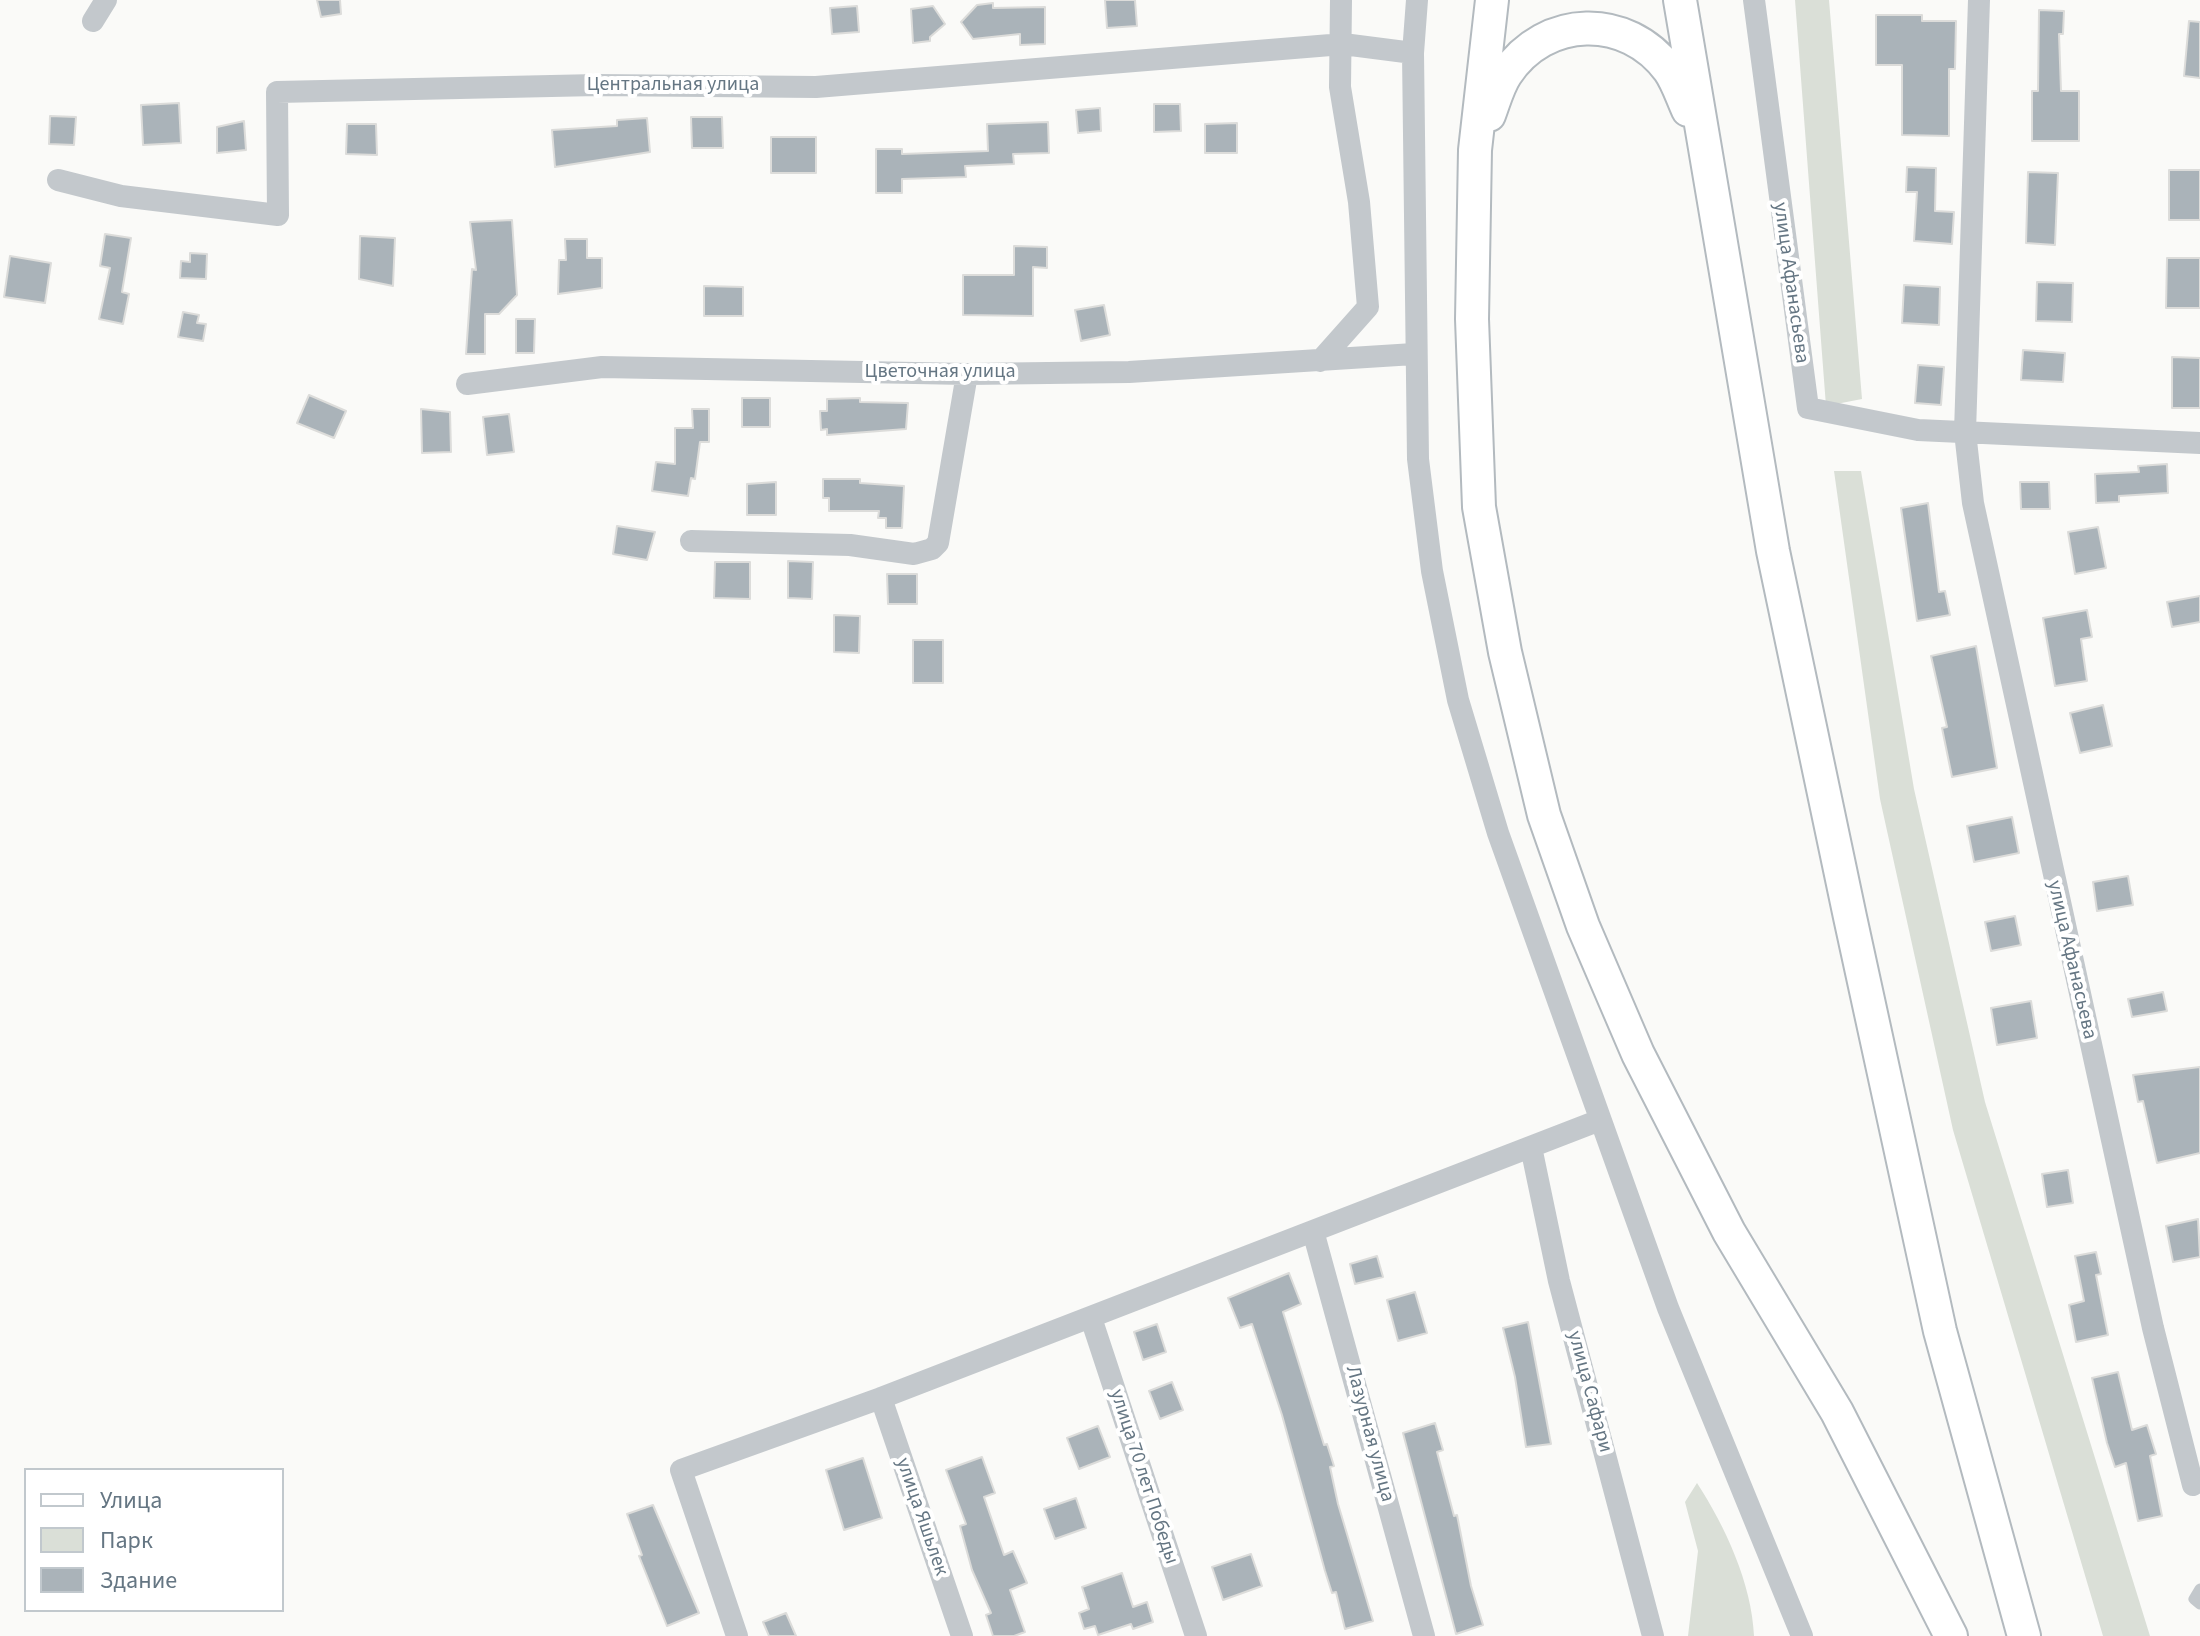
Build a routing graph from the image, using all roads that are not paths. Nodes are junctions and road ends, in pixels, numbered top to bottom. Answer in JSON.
{"nodes":[{"id":1,"x":106,"y":0,"type":"edge"},
{"id":2,"x":1341,"y":0,"type":"edge"},
{"id":3,"x":1417,"y":0,"type":"edge"},
{"id":4,"x":1492,"y":0,"type":"edge"},
{"id":5,"x":1680,"y":0,"type":"edge"},
{"id":6,"x":1754,"y":0,"type":"edge"},
{"id":7,"x":1979,"y":0,"type":"edge"},
{"id":8,"x":93,"y":21,"type":"dead end"},
{"id":9,"x":1343,"y":44,"type":"junction"},
{"id":10,"x":1413,"y":53,"type":"junction"},
{"id":11,"x":1706,"y":149,"type":"junction"},
{"id":12,"x":1475,"y":150,"type":"junction"},
{"id":13,"x":58,"y":180,"type":"dead end"},
{"id":14,"x":1414,"y":354,"type":"junction"},
{"id":15,"x":1320,"y":361,"type":"junction"},
{"id":16,"x":967,"y":374,"type":"junction"},
{"id":17,"x":467,"y":384,"type":"dead end"},
{"id":18,"x":1965,"y":432,"type":"junction"},
{"id":19,"x":2200,"y":443,"type":"edge"},
{"id":20,"x":691,"y":541,"type":"dead end"},
{"id":21,"x":1600,"y":1120,"type":"junction"},
{"id":22,"x":1531,"y":1147,"type":"junction"},
{"id":23,"x":1313,"y":1231,"type":"junction"},
{"id":24,"x":1091,"y":1318,"type":"junction"},
{"id":25,"x":881,"y":1398,"type":"junction"},
{"id":26,"x":2193,"y":1485,"type":"dead end"},
{"id":27,"x":2200,"y":1589,"type":"edge"},
{"id":28,"x":2200,"y":1604,"type":"edge"},
{"id":29,"x":737,"y":1636,"type":"edge"},
{"id":30,"x":962,"y":1636,"type":"edge"},
{"id":31,"x":1196,"y":1636,"type":"edge"},
{"id":32,"x":1424,"y":1636,"type":"edge"},
{"id":33,"x":1653,"y":1636,"type":"edge"},
{"id":34,"x":1802,"y":1636,"type":"edge"},
{"id":35,"x":1951,"y":1636,"type":"edge"},
{"id":36,"x":2024,"y":1636,"type":"edge"}],
"edges":[{"from":1,"to":8,"type":"street"},
{"from":2,"to":9,"type":"street"},
{"from":3,"to":10,"type":"street"},
{"from":4,"to":12,"type":"main road"},
{"from":5,"to":11,"type":"main road"},
{"from":6,"to":18,"type":"street","name":"улица Афанасьева"},
{"from":7,"to":18,"type":"street","name":"улица Афанасьева"},
{"from":9,"to":10,"type":"street","name":"Центральная улица"},
{"from":9,"to":13,"type":"street","name":"Центральная улица"},
{"from":9,"to":15,"type":"street"},
{"from":10,"to":14,"type":"street"},
{"from":11,"to":12,"type":"main road"},
{"from":11,"to":36,"type":"main road"},
{"from":12,"to":35,"type":"main road"},
{"from":14,"to":15,"type":"street","name":"Цветочная улица"},
{"from":14,"to":21,"type":"street"},
{"from":15,"to":16,"type":"street","name":"Цветочная улица"},
{"from":16,"to":17,"type":"street","name":"Цветочная улица"},
{"from":16,"to":20,"type":"street"},
{"from":18,"to":19,"type":"street"},
{"from":18,"to":26,"type":"street","name":"улица Афанасьева"},
{"from":21,"to":22,"type":"street"},
{"from":21,"to":34,"type":"street"},
{"from":22,"to":23,"type":"street"},
{"from":22,"to":33,"type":"street","name":"улица Сафари"},
{"from":23,"to":24,"type":"street"},
{"from":23,"to":32,"type":"street","name":"Лазурная улица"},
{"from":24,"to":25,"type":"street"},
{"from":24,"to":31,"type":"street","name":"улица 70 лет Победы"},
{"from":25,"to":29,"type":"street"},
{"from":25,"to":30,"type":"street","name":"улица Яшьлек"},
{"from":27,"to":28,"type":"lane"}]}
